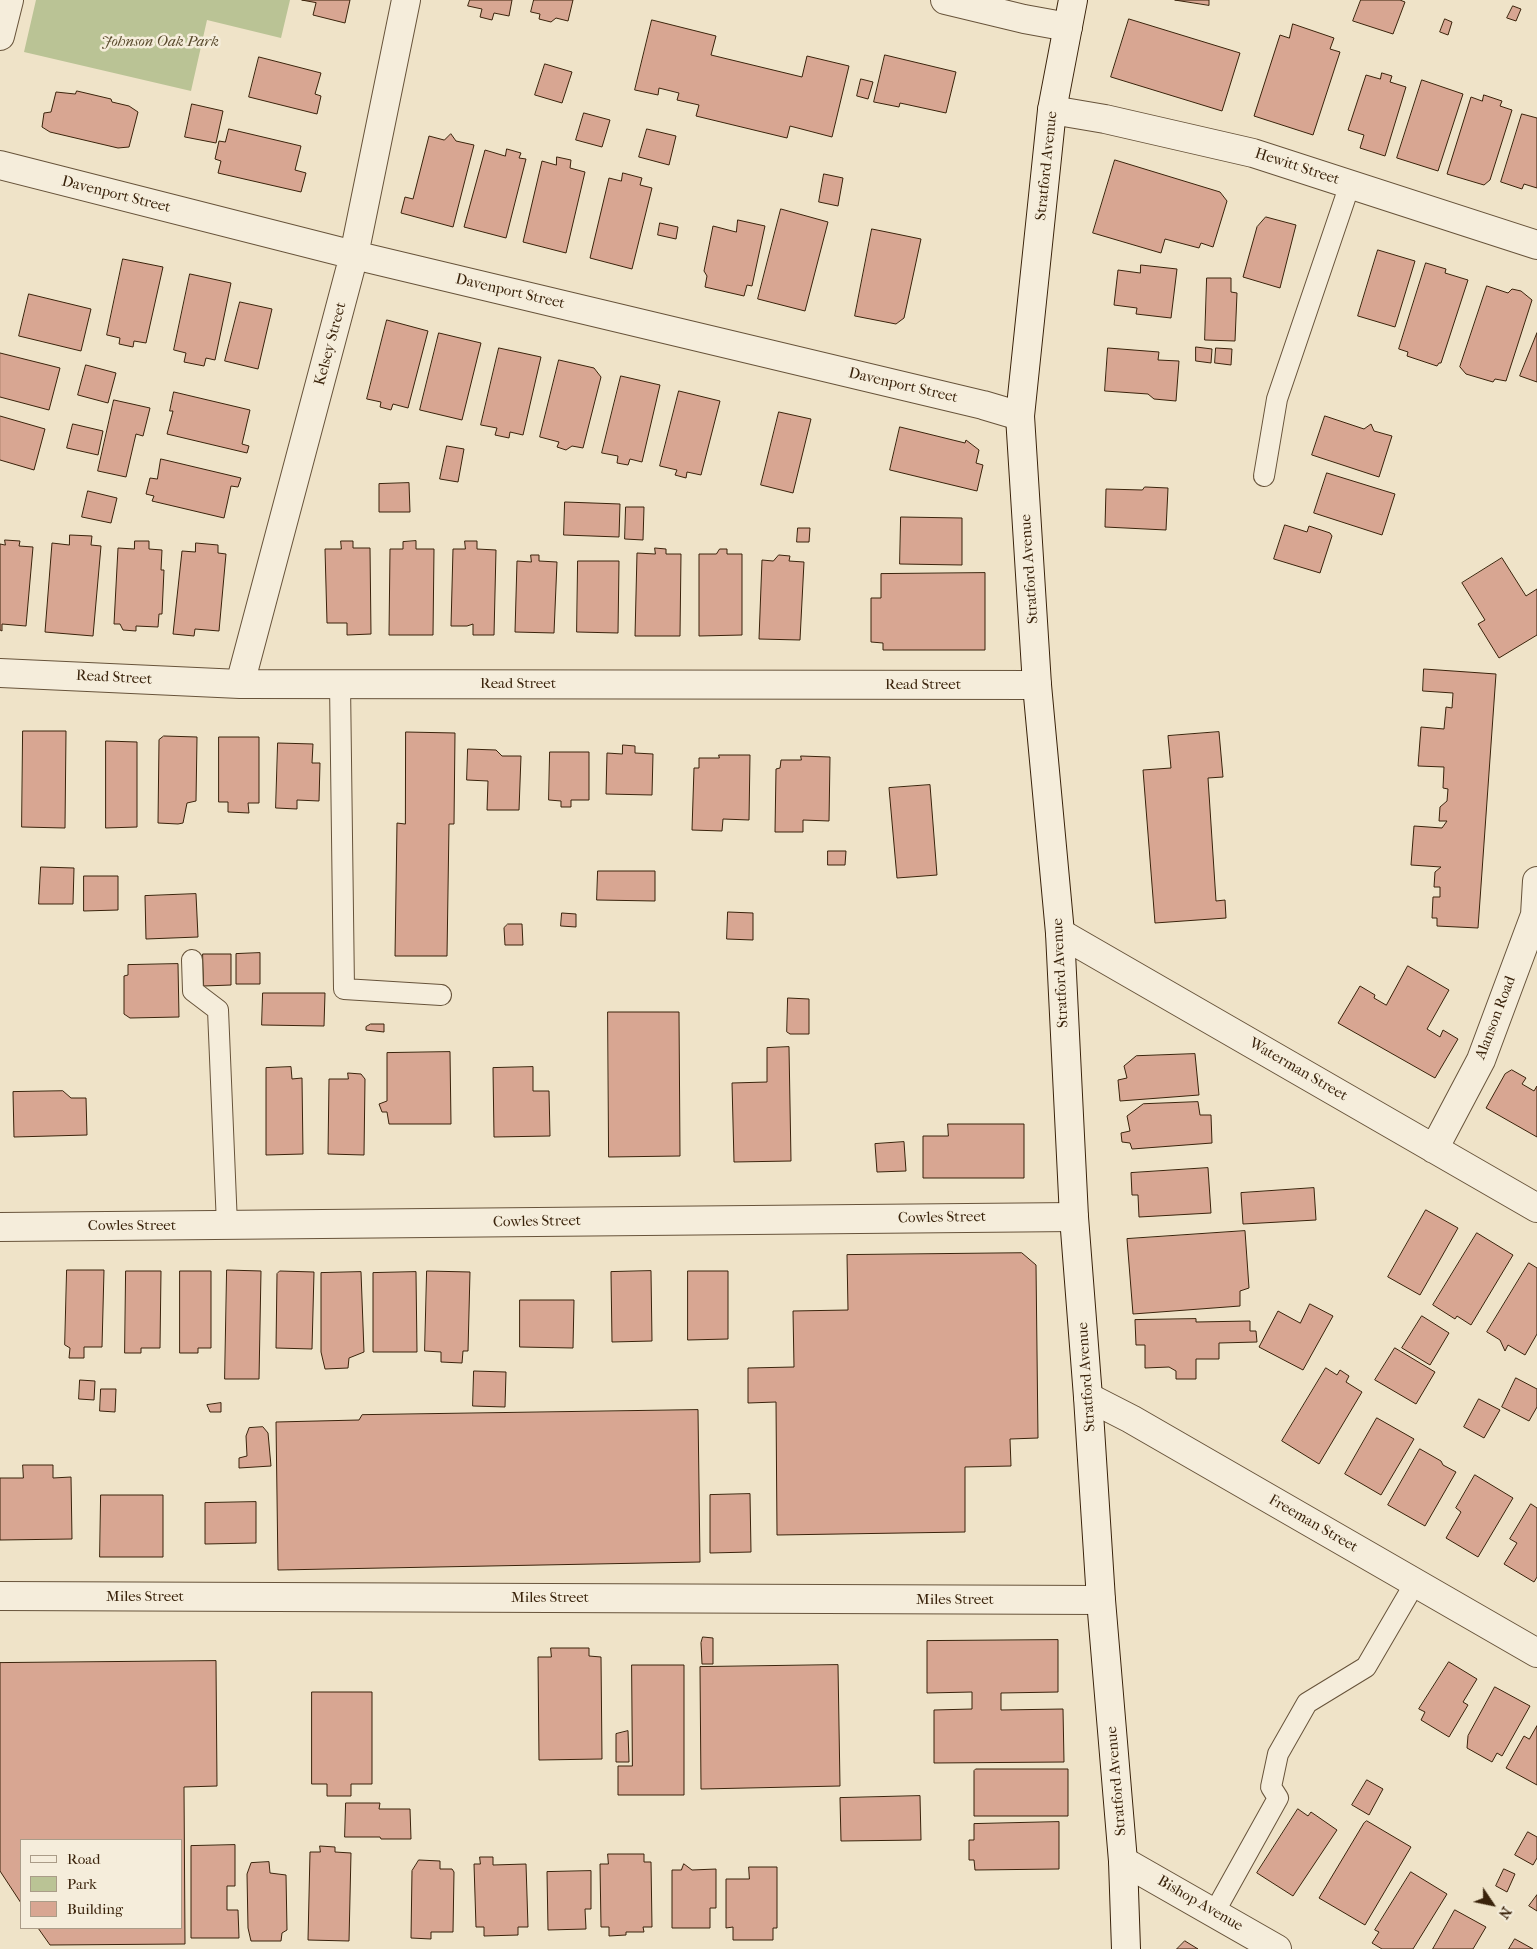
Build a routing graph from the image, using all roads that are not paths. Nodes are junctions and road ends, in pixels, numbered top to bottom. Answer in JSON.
{"nodes":[{"id":1,"x":406,"y":0,"type":"edge"},
{"id":2,"x":945,"y":0,"type":"edge"},
{"id":3,"x":1073,"y":0,"type":"edge"},
{"id":4,"x":1068,"y":27,"type":"junction"},
{"id":5,"x":1052,"y":110,"type":"junction"},
{"id":6,"x":0,"y":165,"type":"edge"},
{"id":7,"x":1350,"y":184,"type":"junction"},
{"id":8,"x":1537,"y":244,"type":"edge"},
{"id":9,"x":354,"y":255,"type":"junction"},
{"id":10,"x":1020,"y":416,"type":"junction"},
{"id":11,"x":1264,"y":476,"type":"dead end"},
{"id":12,"x":0,"y":673,"type":"edge"},
{"id":13,"x":240,"y":684,"type":"junction"},
{"id":14,"x":340,"y":684,"type":"junction"},
{"id":15,"x":1037,"y":685,"type":"junction"},
{"id":16,"x":1537,"y":881,"type":"edge"},
{"id":17,"x":1060,"y":933,"type":"junction"},
{"id":18,"x":192,"y":960,"type":"dead end"},
{"id":19,"x":441,"y":996,"type":"dead end"},
{"id":20,"x":1434,"y":1149,"type":"junction"},
{"id":21,"x":1537,"y":1208,"type":"edge"},
{"id":22,"x":1074,"y":1217,"type":"junction"},
{"id":23,"x":227,"y":1225,"type":"junction"},
{"id":24,"x":0,"y":1227,"type":"edge"},
{"id":25,"x":1088,"y":1397,"type":"junction"},
{"id":26,"x":1415,"y":1583,"type":"junction"},
{"id":27,"x":0,"y":1596,"type":"edge"},
{"id":28,"x":1101,"y":1600,"type":"junction"},
{"id":29,"x":1537,"y":1653,"type":"edge"},
{"id":30,"x":1124,"y":1860,"type":"junction"},
{"id":31,"x":1214,"y":1913,"type":"junction"},
{"id":32,"x":1126,"y":1949,"type":"edge"},
{"id":33,"x":1277,"y":1949,"type":"edge"}],
"edges":[{"from":1,"to":9,"type":"street","name":"Kelsey Street"},
{"from":2,"to":4,"type":"street"},
{"from":3,"to":4,"type":"street","name":"Stratford Avenue"},
{"from":4,"to":5,"type":"street","name":"Stratford Avenue"},
{"from":5,"to":7,"type":"street","name":"Hewitt Street"},
{"from":5,"to":10,"type":"street","name":"Stratford Avenue"},
{"from":6,"to":9,"type":"street","name":"Davenport Street"},
{"from":7,"to":8,"type":"street","name":"Hewitt Street"},
{"from":7,"to":11,"type":"lane"},
{"from":9,"to":10,"type":"street","name":"Davenport Street"},
{"from":9,"to":13,"type":"street","name":"Kelsey Street"},
{"from":10,"to":15,"type":"street","name":"Stratford Avenue"},
{"from":12,"to":13,"type":"street","name":"Read Street"},
{"from":13,"to":14,"type":"street","name":"Read Street"},
{"from":14,"to":15,"type":"street","name":"Read Street"},
{"from":14,"to":19,"type":"lane"},
{"from":15,"to":17,"type":"street","name":"Stratford Avenue"},
{"from":16,"to":20,"type":"street","name":"Alanson Road"},
{"from":17,"to":20,"type":"street","name":"Waterman Street"},
{"from":17,"to":22,"type":"street","name":"Stratford Avenue"},
{"from":18,"to":23,"type":"lane"},
{"from":20,"to":21,"type":"street","name":"Waterman Street"},
{"from":22,"to":23,"type":"street","name":"Cowles Street"},
{"from":22,"to":25,"type":"street","name":"Stratford Avenue"},
{"from":23,"to":24,"type":"street","name":"Cowles Street"},
{"from":25,"to":26,"type":"street","name":"Freeman Street"},
{"from":25,"to":28,"type":"street","name":"Stratford Avenue"},
{"from":26,"to":29,"type":"street","name":"Freeman Street"},
{"from":26,"to":31,"type":"lane"},
{"from":27,"to":28,"type":"street","name":"Miles Street"},
{"from":28,"to":30,"type":"street","name":"Stratford Avenue"},
{"from":30,"to":31,"type":"street","name":"Bishop Avenue"},
{"from":30,"to":32,"type":"street","name":"Stratford Avenue"},
{"from":31,"to":33,"type":"street","name":"Bishop Avenue"}]}
